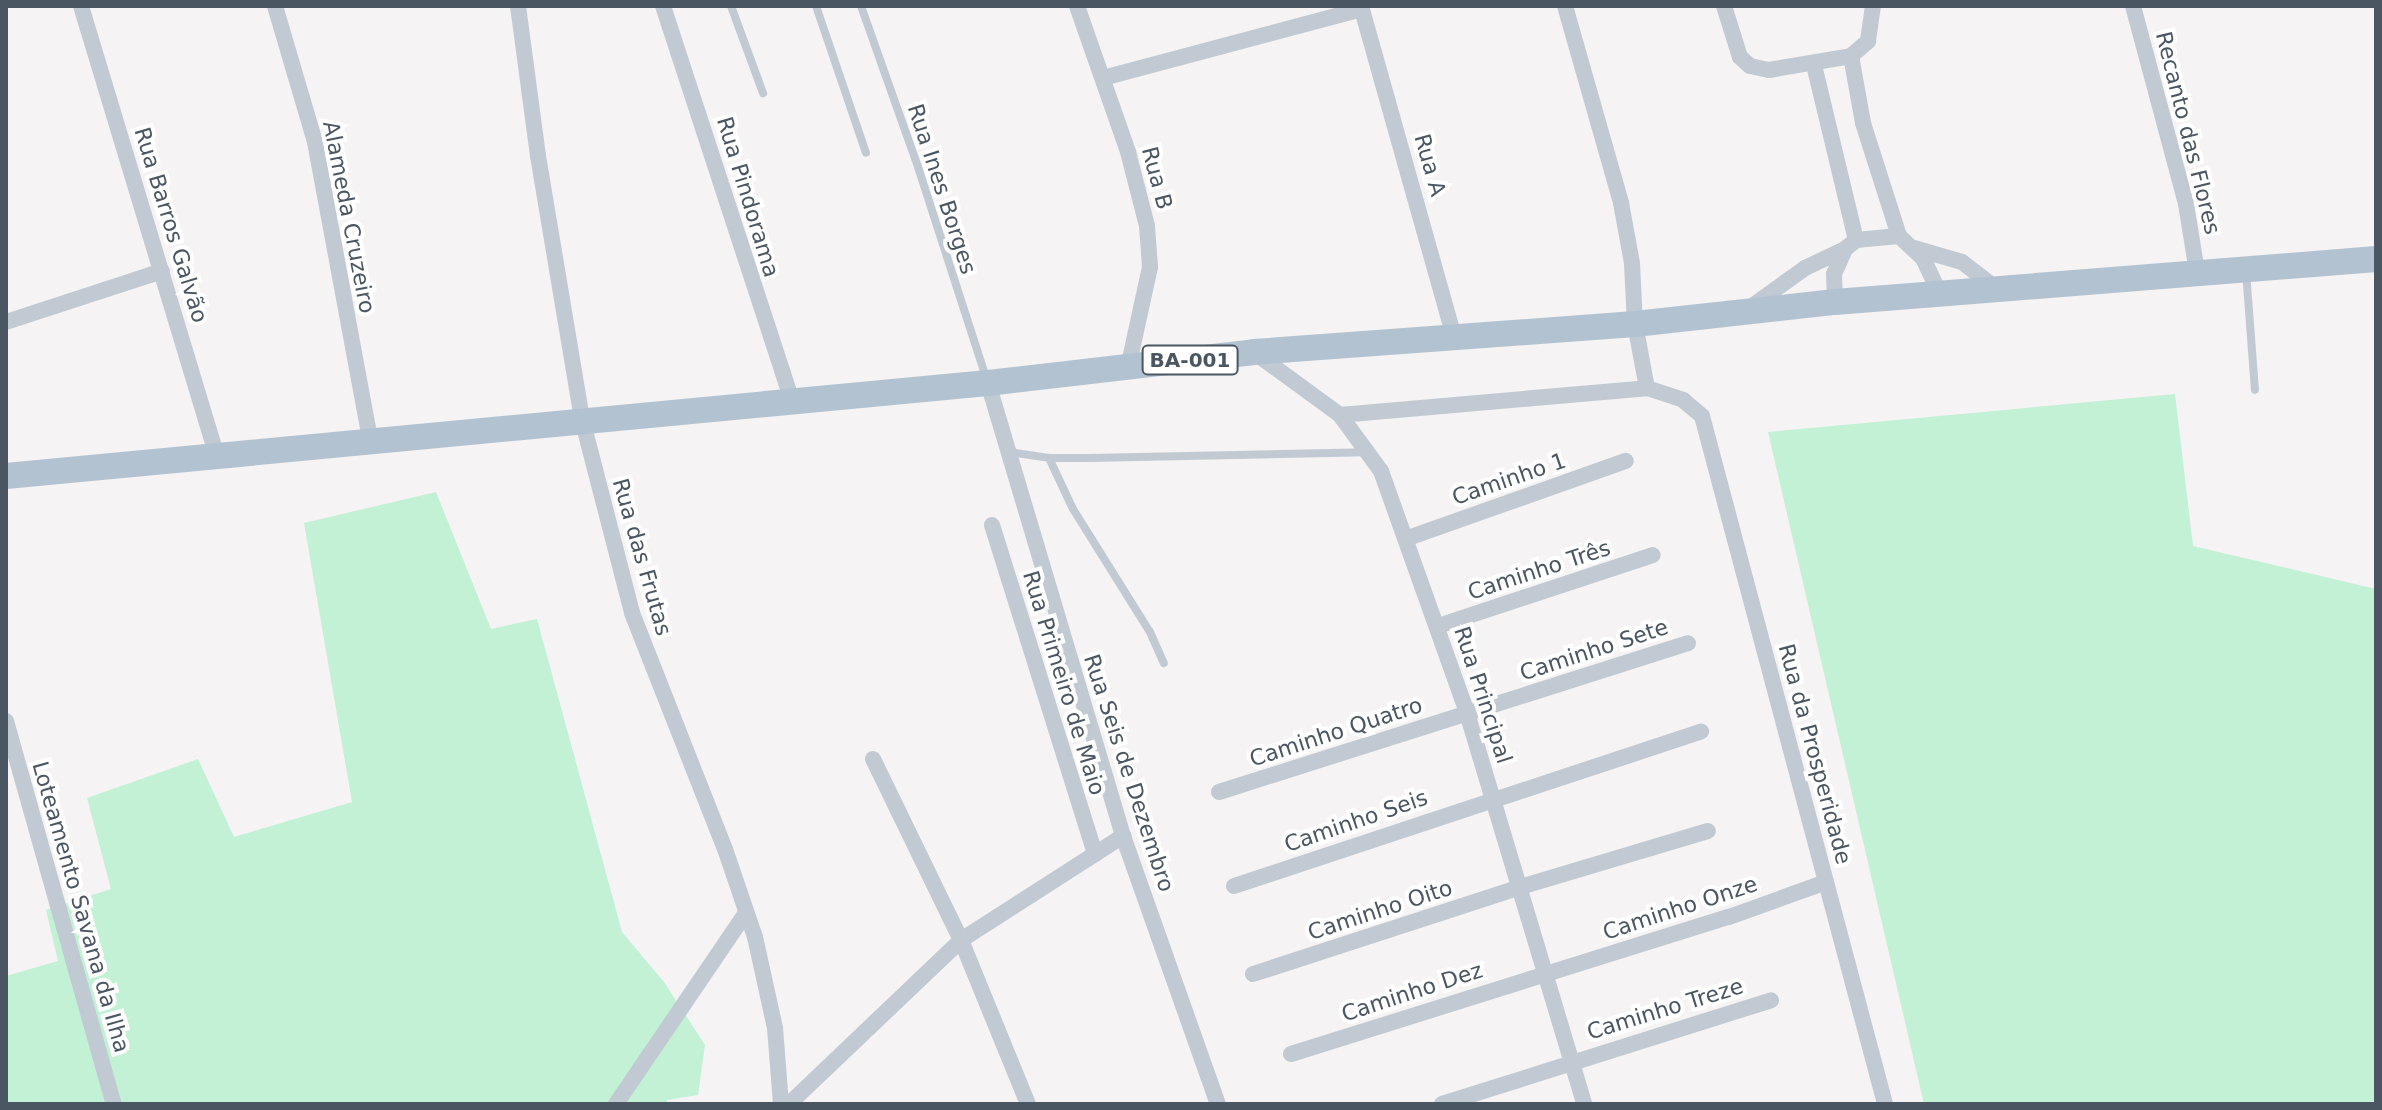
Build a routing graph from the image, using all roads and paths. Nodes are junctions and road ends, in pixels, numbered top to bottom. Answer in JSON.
{"nodes":[{"id":1,"x":81,"y":6,"type":"edge"},
{"id":2,"x":275,"y":6,"type":"edge"},
{"id":3,"x":518,"y":6,"type":"edge"},
{"id":4,"x":663,"y":6,"type":"edge"},
{"id":5,"x":731,"y":6,"type":"edge"},
{"id":6,"x":816,"y":6,"type":"edge"},
{"id":7,"x":861,"y":6,"type":"edge"},
{"id":8,"x":1077,"y":6,"type":"edge"},
{"id":9,"x":1565,"y":6,"type":"edge"},
{"id":10,"x":1724,"y":6,"type":"edge"},
{"id":11,"x":1873,"y":6,"type":"edge"},
{"id":12,"x":2133,"y":6,"type":"edge"},
{"id":13,"x":1362,"y":8,"type":"edge"},
{"id":14,"x":1851,"y":56,"type":"junction"},
{"id":15,"x":1814,"y":65,"type":"junction"},
{"id":16,"x":1103,"y":78,"type":"junction"},
{"id":17,"x":763,"y":93,"type":"dead end"},
{"id":18,"x":866,"y":153,"type":"dead end"},
{"id":19,"x":1899,"y":236,"type":"junction"},
{"id":20,"x":1850,"y":245,"type":"junction"},
{"id":21,"x":1912,"y":248,"type":"junction"},
{"id":22,"x":2376,"y":259,"type":"edge"},
{"id":23,"x":2246,"y":270,"type":"junction"},
{"id":24,"x":162,"y":271,"type":"junction"},
{"id":25,"x":2197,"y":272,"type":"junction"},
{"id":26,"x":1997,"y":289,"type":"junction"},
{"id":27,"x":1940,"y":294,"type":"junction"},
{"id":28,"x":1835,"y":302,"type":"junction"},
{"id":29,"x":1746,"y":310,"type":"junction"},
{"id":30,"x":6,"y":322,"type":"edge"},
{"id":31,"x":1635,"y":324,"type":"junction"},
{"id":32,"x":1454,"y":337,"type":"junction"},
{"id":33,"x":1254,"y":352,"type":"junction"},
{"id":34,"x":1128,"y":368,"type":"junction"},
{"id":35,"x":988,"y":383,"type":"junction"},
{"id":36,"x":1647,"y":388,"type":"junction"},
{"id":37,"x":2255,"y":390,"type":"dead end"},
{"id":38,"x":792,"y":401,"type":"junction"},
{"id":39,"x":1340,"y":415,"type":"junction"},
{"id":40,"x":582,"y":419,"type":"junction"},
{"id":41,"x":370,"y":439,"type":"junction"},
{"id":42,"x":1009,"y":452,"type":"junction"},
{"id":43,"x":1370,"y":452,"type":"junction"},
{"id":44,"x":217,"y":456,"type":"junction"},
{"id":45,"x":1049,"y":458,"type":"junction"},
{"id":46,"x":1626,"y":461,"type":"dead end"},
{"id":47,"x":8,"y":480,"type":"edge"},
{"id":48,"x":992,"y":525,"type":"dead end"},
{"id":49,"x":1408,"y":538,"type":"junction"},
{"id":50,"x":1653,"y":555,"type":"dead end"},
{"id":51,"x":1438,"y":626,"type":"junction"},
{"id":52,"x":1688,"y":643,"type":"dead end"},
{"id":53,"x":1164,"y":663,"type":"dead end"},
{"id":54,"x":1467,"y":713,"type":"junction"},
{"id":55,"x":6,"y":721,"type":"edge"},
{"id":56,"x":1701,"y":732,"type":"dead end"},
{"id":57,"x":873,"y":759,"type":"dead end"},
{"id":58,"x":1219,"y":792,"type":"dead end"},
{"id":59,"x":1492,"y":798,"type":"junction"},
{"id":60,"x":1708,"y":831,"type":"dead end"},
{"id":61,"x":1123,"y":836,"type":"junction"},
{"id":62,"x":1095,"y":854,"type":"junction"},
{"id":63,"x":1826,"y":882,"type":"junction"},
{"id":64,"x":1234,"y":886,"type":"dead end"},
{"id":65,"x":1520,"y":887,"type":"junction"},
{"id":66,"x":746,"y":913,"type":"junction"},
{"id":67,"x":961,"y":940,"type":"junction"},
{"id":68,"x":1546,"y":973,"type":"junction"},
{"id":69,"x":1253,"y":974,"type":"dead end"},
{"id":70,"x":1771,"y":1000,"type":"dead end"},
{"id":71,"x":1291,"y":1054,"type":"dead end"},
{"id":72,"x":1572,"y":1060,"type":"junction"},
{"id":73,"x":1446,"y":1103,"type":"edge"},
{"id":74,"x":114,"y":1104,"type":"edge"},
{"id":75,"x":616,"y":1104,"type":"edge"},
{"id":76,"x":781,"y":1104,"type":"edge"},
{"id":77,"x":789,"y":1104,"type":"edge"},
{"id":78,"x":1028,"y":1104,"type":"edge"},
{"id":79,"x":1218,"y":1104,"type":"edge"},
{"id":80,"x":1584,"y":1104,"type":"edge"},
{"id":81,"x":1885,"y":1104,"type":"edge"}],
"edges":[{"from":1,"to":24,"type":"street","name":"Rua Barros Galvão"},
{"from":2,"to":41,"type":"street","name":"Alameda Cruzeiro"},
{"from":3,"to":40,"type":"street","name":"Rua das Frutas"},
{"from":4,"to":38,"type":"street","name":"Rua Pindorama"},
{"from":5,"to":17,"type":"lane"},
{"from":6,"to":18,"type":"lane"},
{"from":7,"to":35,"type":"lane","name":"Rua Ines Borges"},
{"from":8,"to":16,"type":"street","name":"Rua B"},
{"from":9,"to":31,"type":"street"},
{"from":10,"to":15,"type":"street"},
{"from":11,"to":14,"type":"street"},
{"from":12,"to":25,"type":"street","name":"Recanto das Flores"},
{"from":13,"to":16,"type":"street"},
{"from":13,"to":32,"type":"street","name":"Rua A"},
{"from":14,"to":15,"type":"street"},
{"from":14,"to":19,"type":"street"},
{"from":15,"to":20,"type":"street"},
{"from":16,"to":34,"type":"street","name":"Rua B"},
{"from":19,"to":20,"type":"street"},
{"from":19,"to":21,"type":"street"},
{"from":20,"to":28,"type":"street"},
{"from":20,"to":29,"type":"street"},
{"from":21,"to":26,"type":"street"},
{"from":21,"to":27,"type":"street"},
{"from":22,"to":23,"type":"main road","number":"BA-001"},
{"from":23,"to":25,"type":"main road","number":"BA-001"},
{"from":23,"to":37,"type":"lane"},
{"from":24,"to":30,"type":"street"},
{"from":24,"to":44,"type":"street","name":"Rua Barros Galvão"},
{"from":25,"to":26,"type":"main road","number":"BA-001"},
{"from":26,"to":27,"type":"main road","number":"BA-001"},
{"from":27,"to":28,"type":"main road","number":"BA-001"},
{"from":28,"to":29,"type":"main road","number":"BA-001"},
{"from":29,"to":31,"type":"main road","number":"BA-001"},
{"from":31,"to":32,"type":"main road","number":"BA-001"},
{"from":31,"to":36,"type":"street"},
{"from":32,"to":33,"type":"main road","number":"BA-001"},
{"from":33,"to":34,"type":"main road","number":"BA-001"},
{"from":33,"to":39,"type":"street","name":"Rua Principal"},
{"from":34,"to":35,"type":"main road","number":"BA-001"},
{"from":35,"to":38,"type":"main road","number":"BA-001"},
{"from":35,"to":42,"type":"street","name":"Rua Seis de Dezembro"},
{"from":36,"to":39,"type":"street"},
{"from":36,"to":63,"type":"street","name":"Rua da Prosperidade"},
{"from":38,"to":40,"type":"main road","number":"BA-001"},
{"from":39,"to":43,"type":"street","name":"Rua Principal"},
{"from":40,"to":41,"type":"main road","number":"BA-001"},
{"from":40,"to":66,"type":"street","name":"Rua das Frutas"},
{"from":41,"to":44,"type":"main road","number":"BA-001"},
{"from":42,"to":45,"type":"lane"},
{"from":42,"to":61,"type":"street","name":"Rua Seis de Dezembro"},
{"from":43,"to":45,"type":"lane"},
{"from":43,"to":49,"type":"street","name":"Rua Principal"},
{"from":44,"to":47,"type":"main road","number":"BA-001"},
{"from":45,"to":53,"type":"lane"},
{"from":46,"to":49,"type":"street","name":"Caminho 1"},
{"from":48,"to":62,"type":"street","name":"Rua Primeiro de Maio"},
{"from":49,"to":51,"type":"street","name":"Rua Principal"},
{"from":50,"to":51,"type":"street","name":"Caminho Três"},
{"from":51,"to":54,"type":"street","name":"Rua Principal"},
{"from":52,"to":54,"type":"street","name":"Caminho Sete"},
{"from":54,"to":58,"type":"street","name":"Caminho Quatro"},
{"from":54,"to":59,"type":"street","name":"Rua Principal"},
{"from":55,"to":74,"type":"street","name":"Loteamento Savana da Ilha"},
{"from":56,"to":59,"type":"street","name":"Caminho Seis"},
{"from":57,"to":67,"type":"street"},
{"from":59,"to":64,"type":"street","name":"Caminho Seis"},
{"from":59,"to":65,"type":"street","name":"Rua Principal"},
{"from":60,"to":65,"type":"street","name":"Caminho Oito"},
{"from":61,"to":62,"type":"street"},
{"from":61,"to":79,"type":"street","name":"Rua Seis de Dezembro"},
{"from":62,"to":67,"type":"street"},
{"from":63,"to":68,"type":"street","name":"Caminho Onze"},
{"from":63,"to":81,"type":"street","name":"Rua da Prosperidade"},
{"from":65,"to":68,"type":"street","name":"Rua Principal"},
{"from":65,"to":69,"type":"street","name":"Caminho Oito"},
{"from":66,"to":75,"type":"street"},
{"from":66,"to":76,"type":"street","name":"Rua das Frutas"},
{"from":67,"to":77,"type":"street"},
{"from":67,"to":78,"type":"street"},
{"from":68,"to":71,"type":"street","name":"Caminho Dez"},
{"from":68,"to":72,"type":"street","name":"Rua Principal"},
{"from":70,"to":72,"type":"street","name":"Caminho Treze"},
{"from":72,"to":73,"type":"street","name":"Caminho Treze"},
{"from":72,"to":80,"type":"street","name":"Rua Principal"}]}
